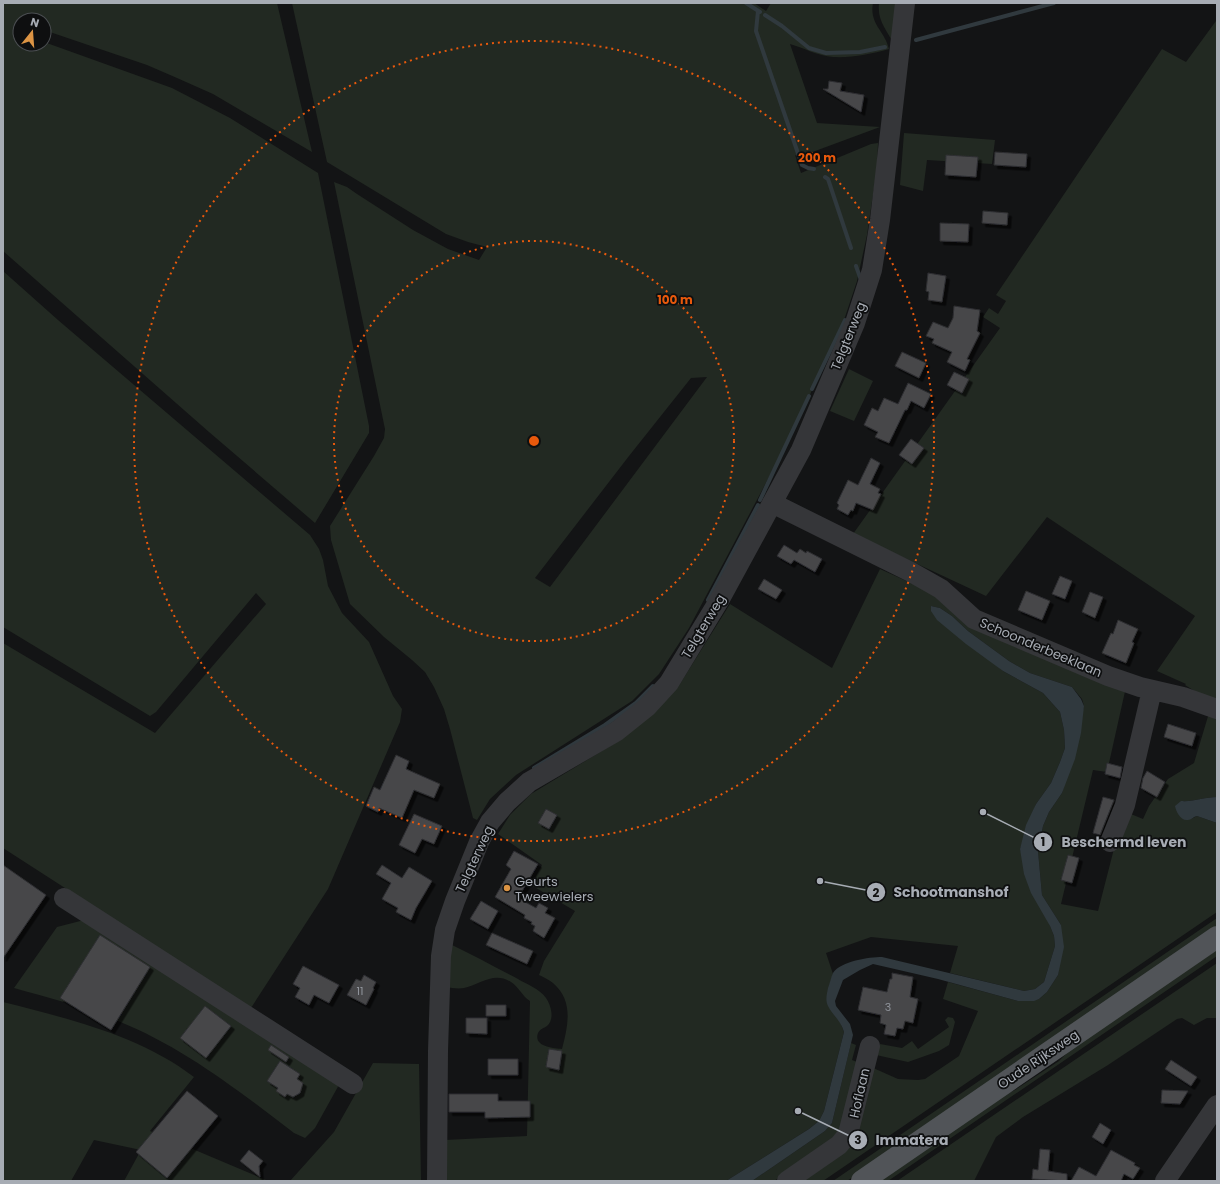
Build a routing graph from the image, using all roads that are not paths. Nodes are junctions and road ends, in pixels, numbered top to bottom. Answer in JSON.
{"nodes":[{"id":1,"x":905,"y":3,"type":"edge"},
{"id":2,"x":772,"y":503,"type":"junction"},
{"id":3,"x":1152,"y":690,"type":"junction"},
{"id":4,"x":1217,"y":710,"type":"edge"},
{"id":5,"x":1110,"y":842,"type":"dead end"},
{"id":6,"x":64,"y":898,"type":"dead end"},
{"id":7,"x":1216,"y":938,"type":"edge"},
{"id":8,"x":870,"y":1046,"type":"dead end"},
{"id":9,"x":353,"y":1084,"type":"dead end"},
{"id":10,"x":1214,"y":1118,"type":"edge"},
{"id":11,"x":437,"y":1181,"type":"edge"},
{"id":12,"x":787,"y":1181,"type":"edge"},
{"id":13,"x":862,"y":1181,"type":"edge"},
{"id":14,"x":1165,"y":1181,"type":"edge"}],
"edges":[{"from":1,"to":2,"type":"street","name":"Telgterweg"},
{"from":2,"to":3,"type":"street","name":"Schoonderbeeklaan"},
{"from":2,"to":11,"type":"street","name":"Telgterweg"},
{"from":3,"to":4,"type":"street","name":"Schoonderbeeklaan"},
{"from":3,"to":5,"type":"street"},
{"from":6,"to":9,"type":"street"},
{"from":7,"to":13,"type":"main road","name":"Oude Rijksweg"},
{"from":8,"to":12,"type":"street","name":"Hoflaan"},
{"from":10,"to":14,"type":"street"}]}
